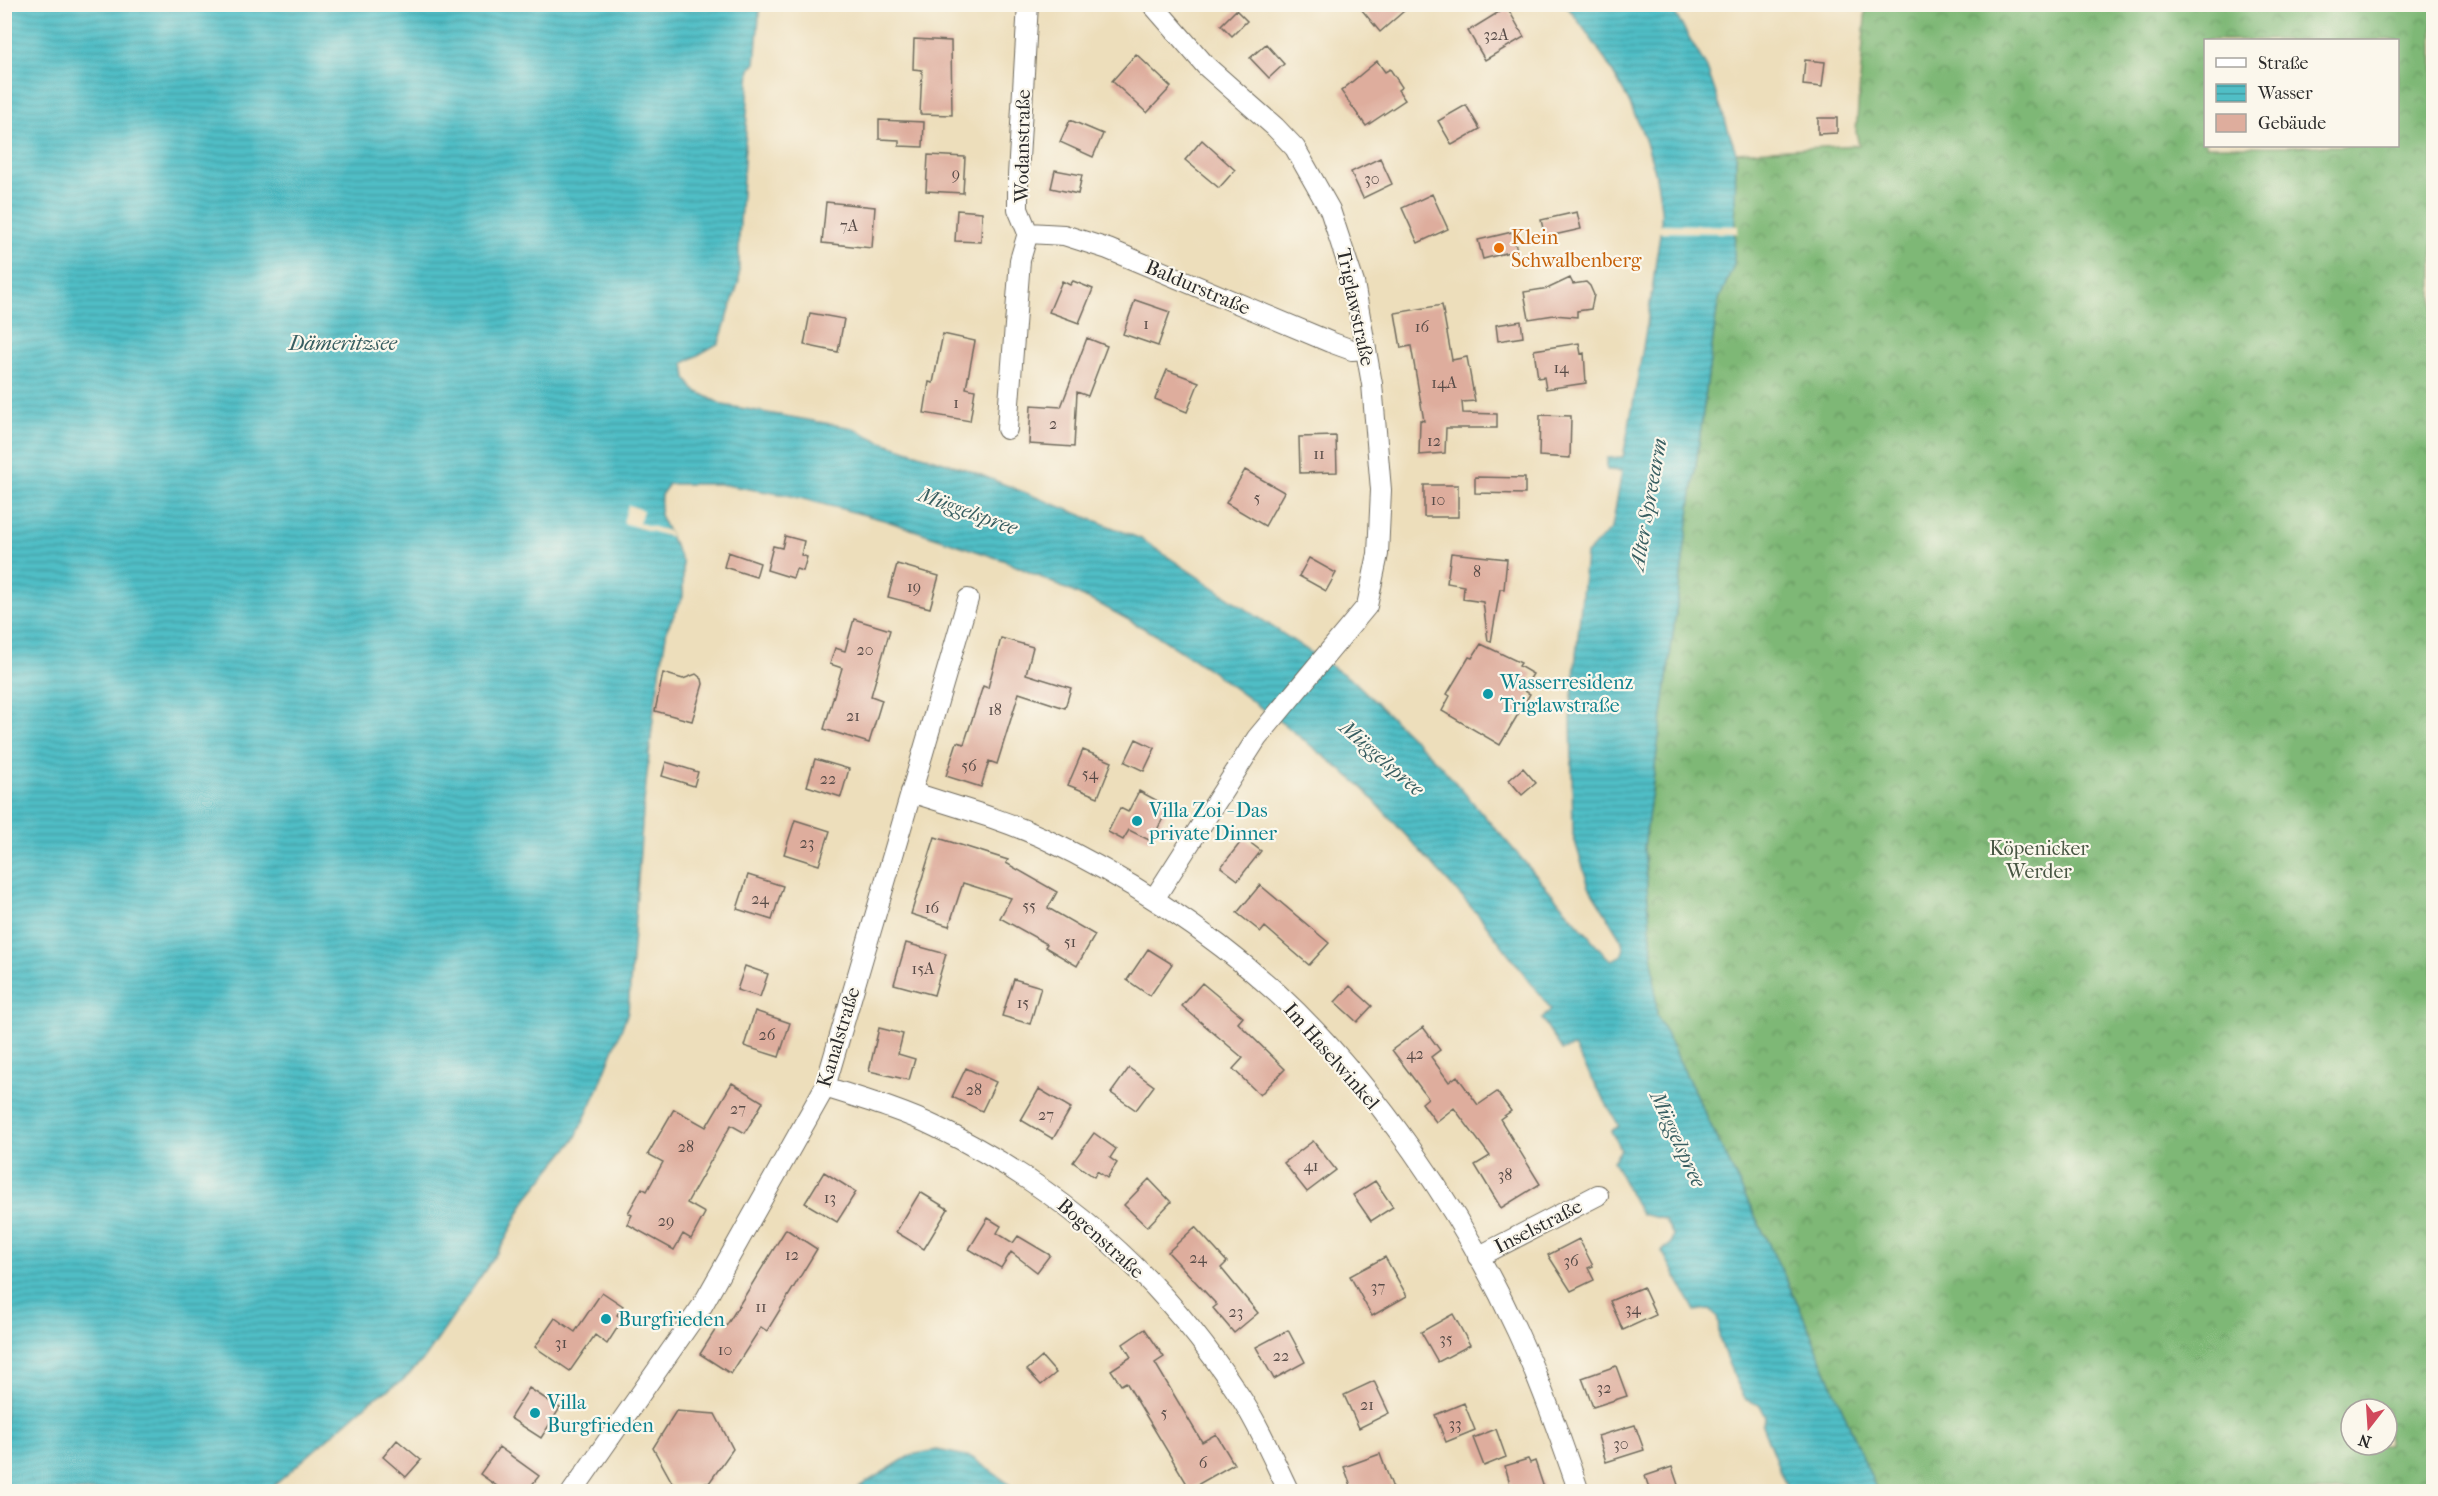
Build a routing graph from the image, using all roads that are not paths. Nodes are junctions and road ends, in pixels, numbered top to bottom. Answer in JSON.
{"nodes":[{"id":1,"x":1028,"y":4,"type":"edge"},
{"id":2,"x":1152,"y":4,"type":"edge"},
{"id":3,"x":1028,"y":233,"type":"junction"},
{"id":4,"x":1366,"y":349,"type":"junction"},
{"id":5,"x":1007,"y":429,"type":"dead end"},
{"id":6,"x":968,"y":598,"type":"dead end"},
{"id":7,"x":911,"y":792,"type":"junction"},
{"id":8,"x":1154,"y":899,"type":"junction"},
{"id":9,"x":825,"y":1087,"type":"junction"},
{"id":10,"x":1598,"y":1195,"type":"dead end"},
{"id":11,"x":1478,"y":1257,"type":"junction"},
{"id":12,"x":573,"y":1491,"type":"edge"},
{"id":13,"x":1289,"y":1491,"type":"edge"},
{"id":14,"x":1579,"y":1491,"type":"edge"}],
"edges":[{"from":1,"to":3,"type":"street","name":"Wodanstraße"},
{"from":2,"to":4,"type":"street","name":"Triglawstraße"},
{"from":3,"to":4,"type":"street","name":"Baldurstraße"},
{"from":3,"to":5,"type":"street"},
{"from":4,"to":8,"type":"street","name":"Triglawstraße"},
{"from":6,"to":7,"type":"street","name":"Kanalstraße"},
{"from":7,"to":8,"type":"street","name":"Im Haselwinkel"},
{"from":7,"to":9,"type":"street","name":"Kanalstraße"},
{"from":8,"to":11,"type":"street","name":"Im Haselwinkel"},
{"from":9,"to":12,"type":"street","name":"Kanalstraße"},
{"from":9,"to":13,"type":"street","name":"Bogenstraße"},
{"from":10,"to":11,"type":"street","name":"Inselstraße"},
{"from":11,"to":14,"type":"street","name":"Im Haselwinkel"}]}
